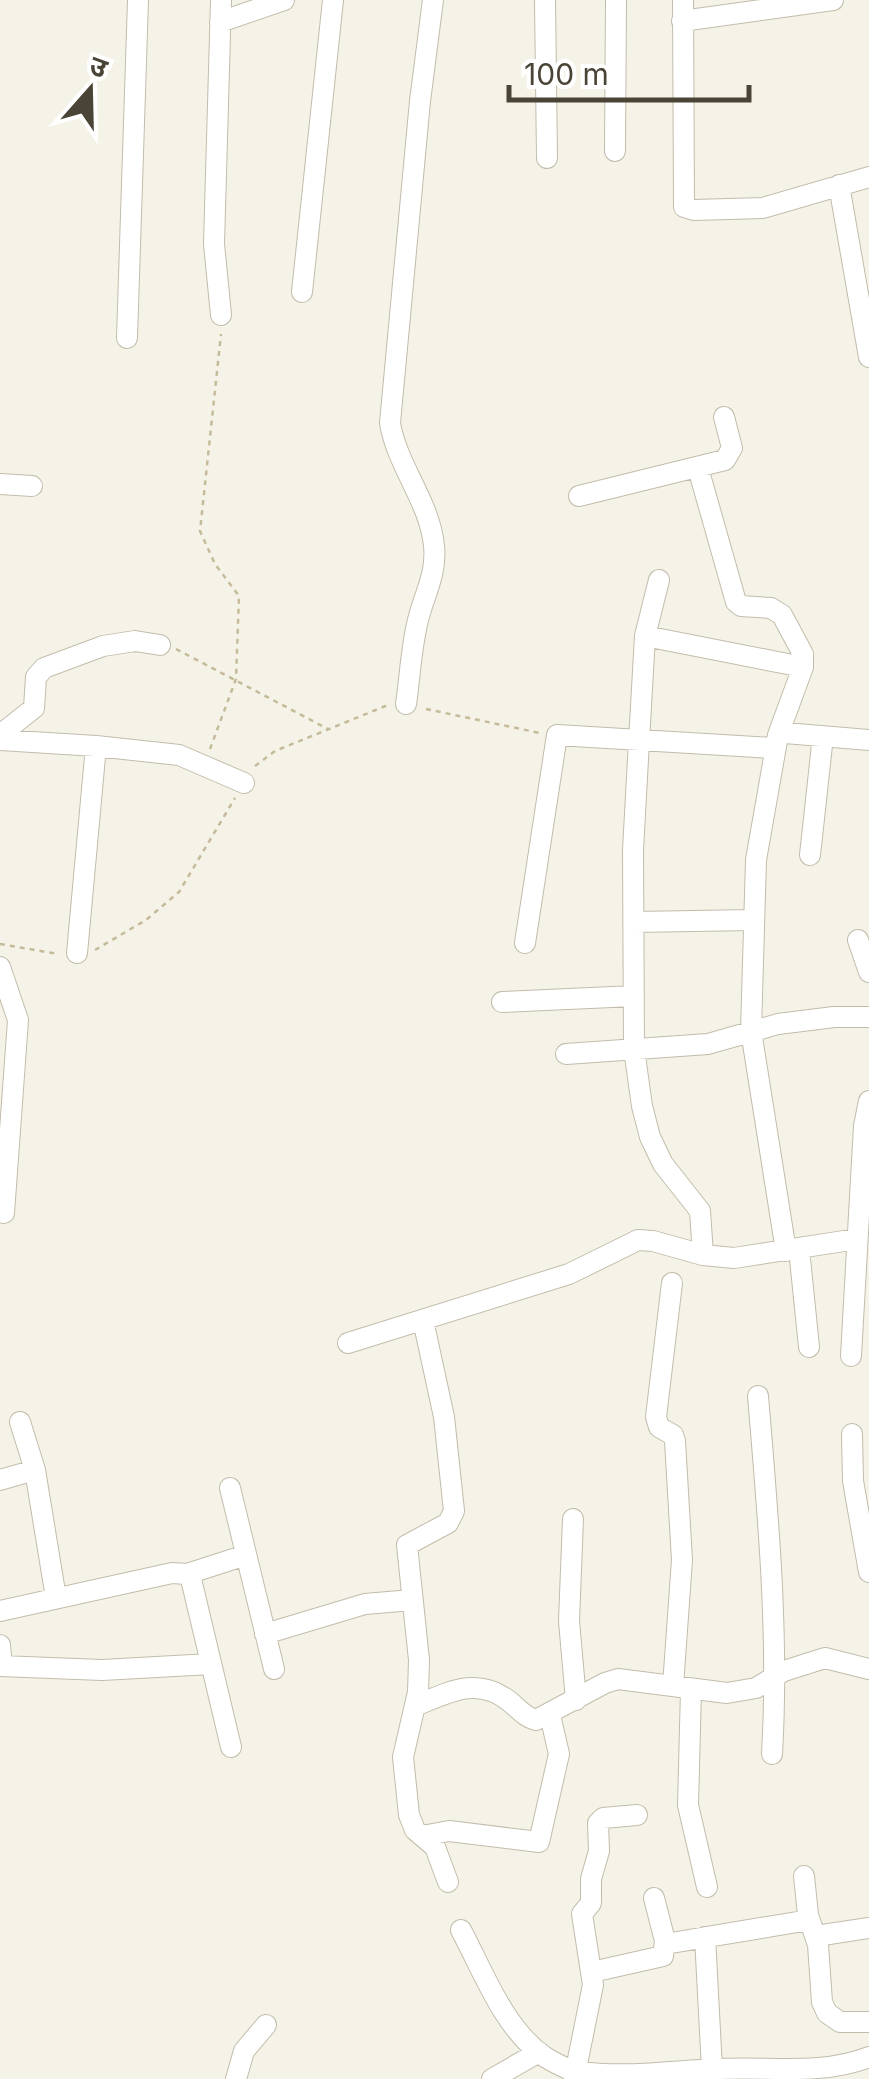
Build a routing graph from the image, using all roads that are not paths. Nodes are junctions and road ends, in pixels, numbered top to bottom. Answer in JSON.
{"nodes":[{"id":1,"x":138,"y":0,"type":"edge"},
{"id":2,"x":221,"y":0,"type":"edge"},
{"id":3,"x":284,"y":0,"type":"edge"},
{"id":4,"x":333,"y":0,"type":"edge"},
{"id":5,"x":433,"y":0,"type":"edge"},
{"id":6,"x":544,"y":0,"type":"edge"},
{"id":7,"x":616,"y":0,"type":"edge"},
{"id":8,"x":833,"y":0,"type":"edge"},
{"id":9,"x":750,"y":6,"type":"edge"},
{"id":10,"x":682,"y":10,"type":"edge"},
{"id":11,"x":220,"y":22,"type":"junction"},
{"id":12,"x":615,"y":150,"type":"dead end"},
{"id":13,"x":547,"y":158,"type":"dead end"},
{"id":14,"x":869,"y":177,"type":"edge"},
{"id":15,"x":839,"y":185,"type":"junction"},
{"id":16,"x":302,"y":292,"type":"dead end"},
{"id":17,"x":221,"y":315,"type":"road end"},
{"id":18,"x":127,"y":338,"type":"dead end"},
{"id":19,"x":869,"y":357,"type":"edge"},
{"id":20,"x":724,"y":417,"type":"dead end"},
{"id":21,"x":698,"y":468,"type":"junction"},
{"id":22,"x":0,"y":484,"type":"edge"},
{"id":23,"x":32,"y":486,"type":"dead end"},
{"id":24,"x":579,"y":496,"type":"dead end"},
{"id":25,"x":659,"y":580,"type":"dead end"},
{"id":26,"x":645,"y":636,"type":"junction"},
{"id":27,"x":160,"y":645,"type":"road end"},
{"id":28,"x":803,"y":667,"type":"junction"},
{"id":29,"x":406,"y":704,"type":"road end"},
{"id":30,"x":823,"y":736,"type":"junction"},
{"id":31,"x":0,"y":738,"type":"edge"},
{"id":32,"x":869,"y":740,"type":"edge"},
{"id":33,"x":638,"y":741,"type":"junction"},
{"id":34,"x":776,"y":742,"type":"junction"},
{"id":35,"x":96,"y":746,"type":"junction"},
{"id":36,"x":244,"y":783,"type":"road end"},
{"id":37,"x":810,"y":854,"type":"dead end"},
{"id":38,"x":752,"y":920,"type":"junction"},
{"id":39,"x":634,"y":922,"type":"junction"},
{"id":40,"x":858,"y":940,"type":"dead end"},
{"id":41,"x":525,"y":943,"type":"dead end"},
{"id":42,"x":77,"y":954,"type":"road end"},
{"id":43,"x":0,"y":968,"type":"edge"},
{"id":44,"x":869,"y":972,"type":"edge"},
{"id":45,"x":634,"y":996,"type":"junction"},
{"id":46,"x":502,"y":1002,"type":"dead end"},
{"id":47,"x":869,"y":1017,"type":"edge"},
{"id":48,"x":752,"y":1030,"type":"junction"},
{"id":49,"x":634,"y":1049,"type":"junction"},
{"id":50,"x":566,"y":1054,"type":"dead end"},
{"id":51,"x":869,"y":1101,"type":"edge"},
{"id":52,"x":4,"y":1213,"type":"dead end"},
{"id":53,"x":857,"y":1239,"type":"junction"},
{"id":54,"x":793,"y":1250,"type":"junction"},
{"id":55,"x":702,"y":1255,"type":"junction"},
{"id":56,"x":672,"y":1283,"type":"dead end"},
{"id":57,"x":422,"y":1320,"type":"junction"},
{"id":58,"x":348,"y":1343,"type":"dead end"},
{"id":59,"x":809,"y":1347,"type":"dead end"},
{"id":60,"x":851,"y":1356,"type":"dead end"},
{"id":61,"x":758,"y":1396,"type":"dead end"},
{"id":62,"x":20,"y":1422,"type":"dead end"},
{"id":63,"x":852,"y":1434,"type":"dead end"},
{"id":64,"x":35,"y":1470,"type":"junction"},
{"id":65,"x":0,"y":1480,"type":"edge"},
{"id":66,"x":230,"y":1488,"type":"dead end"},
{"id":67,"x":572,"y":1519,"type":"dead end"},
{"id":68,"x":246,"y":1555,"type":"junction"},
{"id":69,"x":869,"y":1572,"type":"edge"},
{"id":70,"x":187,"y":1574,"type":"junction"},
{"id":71,"x":56,"y":1598,"type":"junction"},
{"id":72,"x":412,"y":1600,"type":"junction"},
{"id":73,"x":0,"y":1611,"type":"edge"},
{"id":74,"x":265,"y":1634,"type":"junction"},
{"id":75,"x":1,"y":1659,"type":"edge"},
{"id":76,"x":211,"y":1664,"type":"junction"},
{"id":77,"x":274,"y":1670,"type":"dead end"},
{"id":78,"x":869,"y":1670,"type":"edge"},
{"id":79,"x":776,"y":1676,"type":"junction"},
{"id":80,"x":682,"y":1688,"type":"junction"},
{"id":81,"x":576,"y":1700,"type":"junction"},
{"id":82,"x":416,"y":1706,"type":"junction"},
{"id":83,"x":550,"y":1715,"type":"junction"},
{"id":84,"x":230,"y":1747,"type":"dead end"},
{"id":85,"x":772,"y":1754,"type":"dead end"},
{"id":86,"x":637,"y":1815,"type":"dead end"},
{"id":87,"x":422,"y":1836,"type":"junction"},
{"id":88,"x":804,"y":1876,"type":"dead end"},
{"id":89,"x":448,"y":1882,"type":"dead end"},
{"id":90,"x":706,"y":1887,"type":"dead end"},
{"id":91,"x":654,"y":1898,"type":"dead end"},
{"id":92,"x":812,"y":1928,"type":"junction"},
{"id":93,"x":869,"y":1928,"type":"edge"},
{"id":94,"x":461,"y":1930,"type":"dead end"},
{"id":95,"x":706,"y":1937,"type":"junction"},
{"id":96,"x":665,"y":1944,"type":"junction"},
{"id":97,"x":592,"y":1972,"type":"junction"},
{"id":98,"x":869,"y":2022,"type":"edge"},
{"id":99,"x":266,"y":2025,"type":"dead end"},
{"id":100,"x":540,"y":2052,"type":"junction"},
{"id":101,"x":869,"y":2057,"type":"edge"},
{"id":102,"x":712,"y":2069,"type":"junction"},
{"id":103,"x":574,"y":2076,"type":"edge"},
{"id":104,"x":236,"y":2079,"type":"edge"},
{"id":105,"x":492,"y":2079,"type":"edge"}],
"edges":[{"from":1,"to":18,"type":"street"},
{"from":2,"to":11,"type":"street"},
{"from":3,"to":11,"type":"street"},
{"from":4,"to":16,"type":"street"},
{"from":5,"to":29,"type":"street"},
{"from":6,"to":13,"type":"street"},
{"from":7,"to":12,"type":"street"},
{"from":8,"to":9,"type":"street"},
{"from":9,"to":10,"type":"street"},
{"from":10,"to":15,"type":"street"},
{"from":11,"to":17,"type":"street"},
{"from":14,"to":15,"type":"street"},
{"from":15,"to":19,"type":"street"},
{"from":20,"to":21,"type":"street"},
{"from":21,"to":24,"type":"street"},
{"from":21,"to":28,"type":"street"},
{"from":22,"to":23,"type":"street"},
{"from":25,"to":26,"type":"street"},
{"from":26,"to":28,"type":"street"},
{"from":26,"to":33,"type":"street"},
{"from":27,"to":31,"type":"street"},
{"from":28,"to":34,"type":"street"},
{"from":30,"to":32,"type":"street"},
{"from":30,"to":34,"type":"street"},
{"from":30,"to":37,"type":"street"},
{"from":31,"to":35,"type":"street"},
{"from":33,"to":34,"type":"street"},
{"from":33,"to":39,"type":"street"},
{"from":33,"to":41,"type":"street"},
{"from":34,"to":38,"type":"street"},
{"from":35,"to":36,"type":"street"},
{"from":35,"to":42,"type":"street"},
{"from":38,"to":39,"type":"street"},
{"from":38,"to":48,"type":"street"},
{"from":39,"to":45,"type":"street"},
{"from":40,"to":44,"type":"street"},
{"from":43,"to":52,"type":"street"},
{"from":45,"to":46,"type":"street"},
{"from":45,"to":49,"type":"street"},
{"from":47,"to":48,"type":"street"},
{"from":48,"to":49,"type":"street"},
{"from":48,"to":54,"type":"street"},
{"from":49,"to":50,"type":"street"},
{"from":49,"to":55,"type":"street"},
{"from":51,"to":53,"type":"street"},
{"from":53,"to":54,"type":"street"},
{"from":53,"to":60,"type":"street"},
{"from":54,"to":55,"type":"street"},
{"from":54,"to":59,"type":"street"},
{"from":55,"to":57,"type":"street"},
{"from":56,"to":80,"type":"street"},
{"from":57,"to":58,"type":"street"},
{"from":57,"to":72,"type":"street"},
{"from":61,"to":79,"type":"street"},
{"from":62,"to":64,"type":"street"},
{"from":63,"to":69,"type":"street"},
{"from":64,"to":65,"type":"street"},
{"from":64,"to":71,"type":"street"},
{"from":66,"to":68,"type":"street"},
{"from":67,"to":81,"type":"street"},
{"from":68,"to":70,"type":"street"},
{"from":68,"to":74,"type":"street"},
{"from":70,"to":71,"type":"street"},
{"from":70,"to":76,"type":"street"},
{"from":71,"to":73,"type":"street"},
{"from":72,"to":74,"type":"street"},
{"from":72,"to":82,"type":"street"},
{"from":74,"to":77,"type":"street"},
{"from":75,"to":76,"type":"street"},
{"from":76,"to":84,"type":"street"},
{"from":78,"to":79,"type":"street"},
{"from":79,"to":80,"type":"street"},
{"from":79,"to":85,"type":"street"},
{"from":80,"to":81,"type":"street"},
{"from":80,"to":90,"type":"street"},
{"from":81,"to":83,"type":"street"},
{"from":82,"to":83,"type":"street"},
{"from":82,"to":87,"type":"street"},
{"from":83,"to":87,"type":"street"},
{"from":86,"to":97,"type":"street"},
{"from":87,"to":89,"type":"street"},
{"from":88,"to":92,"type":"street"},
{"from":91,"to":96,"type":"street"},
{"from":92,"to":93,"type":"street"},
{"from":92,"to":95,"type":"street"},
{"from":92,"to":98,"type":"street"},
{"from":94,"to":100,"type":"street"},
{"from":95,"to":96,"type":"street"},
{"from":95,"to":102,"type":"street"},
{"from":96,"to":97,"type":"street"},
{"from":97,"to":103,"type":"street"},
{"from":99,"to":104,"type":"street"},
{"from":100,"to":103,"type":"street"},
{"from":100,"to":105,"type":"street"},
{"from":101,"to":102,"type":"street"},
{"from":102,"to":103,"type":"street"}]}
